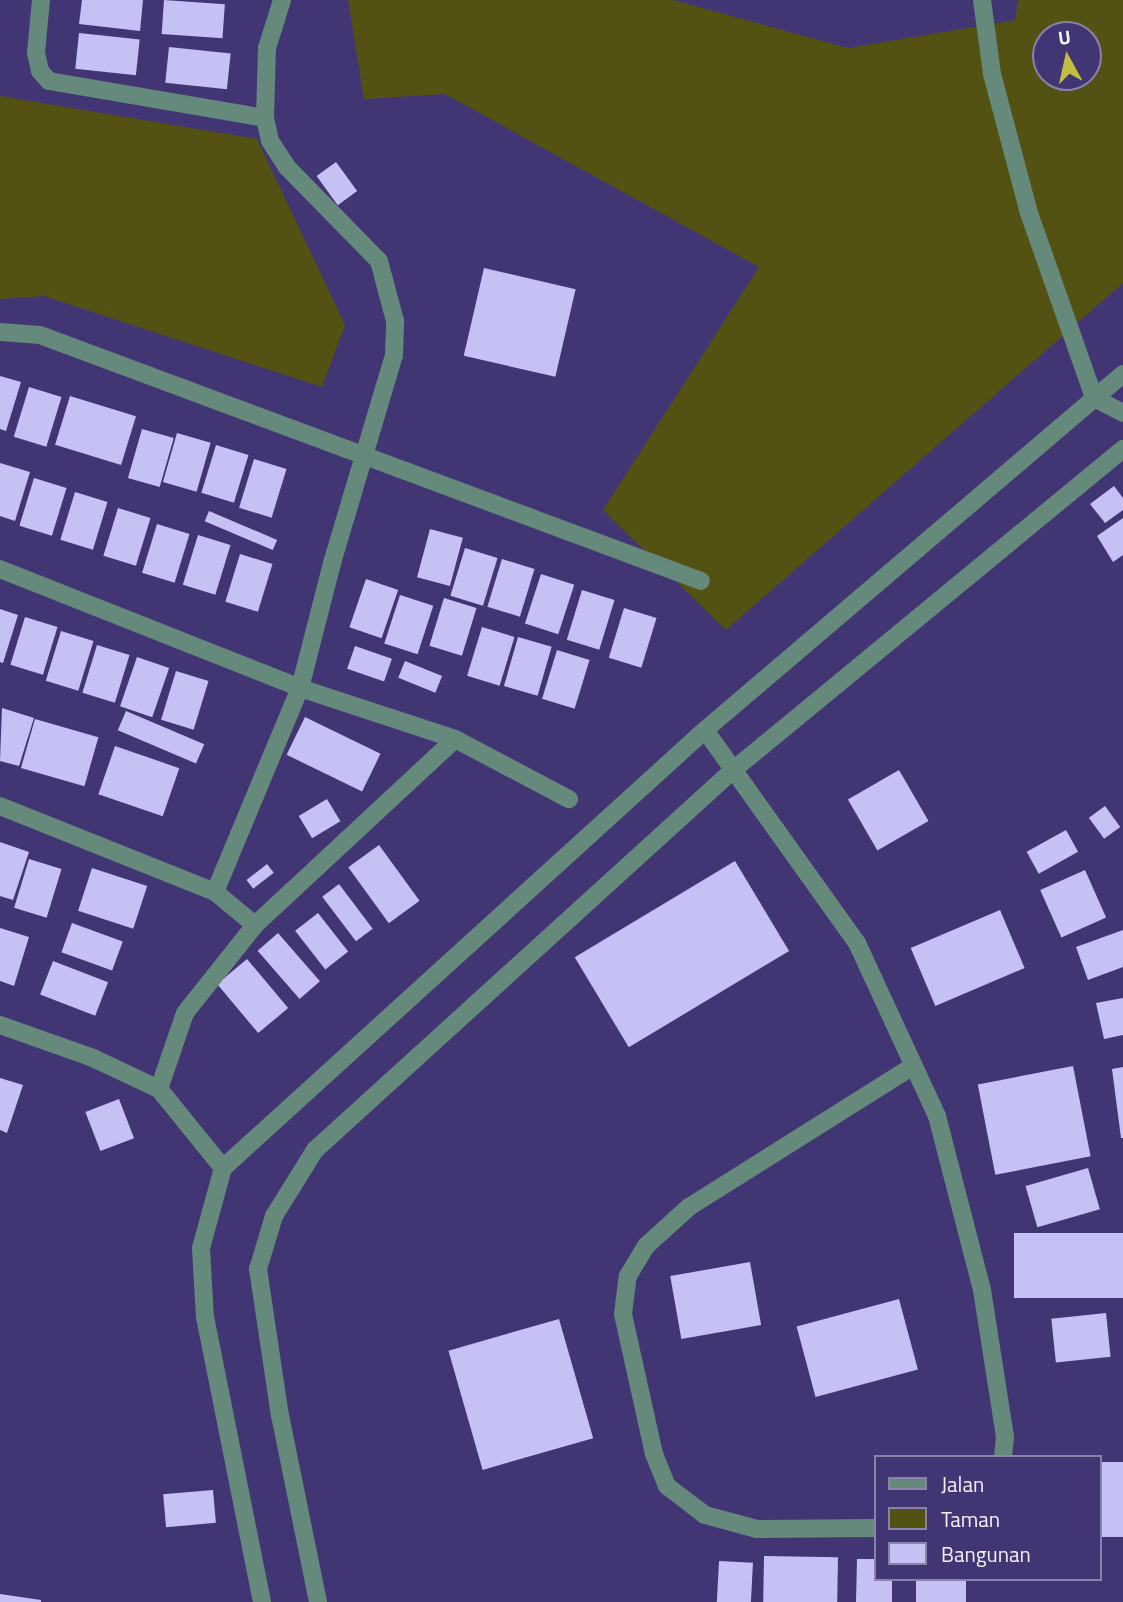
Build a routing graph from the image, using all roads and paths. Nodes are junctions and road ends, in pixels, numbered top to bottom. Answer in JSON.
{"nodes":[{"id":1,"x":41,"y":0,"type":"edge"},
{"id":2,"x":282,"y":0,"type":"edge"},
{"id":3,"x":982,"y":0,"type":"edge"},
{"id":4,"x":265,"y":118,"type":"junction"},
{"id":5,"x":0,"y":332,"type":"edge"},
{"id":6,"x":1123,"y":374,"type":"edge"},
{"id":7,"x":1094,"y":398,"type":"junction"},
{"id":8,"x":1123,"y":413,"type":"edge"},
{"id":9,"x":1123,"y":449,"type":"edge"},
{"id":10,"x":365,"y":457,"type":"junction"},
{"id":11,"x":0,"y":569,"type":"edge"},
{"id":12,"x":701,"y":581,"type":"dead end"},
{"id":13,"x":300,"y":688,"type":"junction"},
{"id":14,"x":705,"y":730,"type":"junction"},
{"id":15,"x":455,"y":738,"type":"junction"},
{"id":16,"x":732,"y":771,"type":"junction"},
{"id":17,"x":569,"y":799,"type":"dead end"},
{"id":18,"x":0,"y":806,"type":"edge"},
{"id":19,"x":215,"y":892,"type":"junction"},
{"id":20,"x":255,"y":925,"type":"junction"},
{"id":21,"x":0,"y":1025,"type":"edge"},
{"id":22,"x":913,"y":1066,"type":"junction"},
{"id":23,"x":159,"y":1089,"type":"junction"},
{"id":24,"x":223,"y":1168,"type":"junction"},
{"id":25,"x":1003,"y":1455,"type":"edge"},
{"id":26,"x":874,"y":1528,"type":"edge"},
{"id":27,"x":262,"y":1602,"type":"edge"},
{"id":28,"x":318,"y":1602,"type":"edge"}],
"edges":[{"from":1,"to":4,"type":"street"},
{"from":2,"to":4,"type":"street"},
{"from":3,"to":7,"type":"street"},
{"from":4,"to":10,"type":"street"},
{"from":5,"to":10,"type":"street"},
{"from":6,"to":7,"type":"street"},
{"from":7,"to":8,"type":"street"},
{"from":7,"to":14,"type":"street"},
{"from":9,"to":16,"type":"street"},
{"from":10,"to":12,"type":"street"},
{"from":10,"to":13,"type":"street"},
{"from":11,"to":13,"type":"street"},
{"from":13,"to":15,"type":"street"},
{"from":13,"to":19,"type":"street"},
{"from":14,"to":16,"type":"street"},
{"from":14,"to":24,"type":"street"},
{"from":15,"to":17,"type":"street"},
{"from":15,"to":20,"type":"street"},
{"from":16,"to":22,"type":"street"},
{"from":16,"to":28,"type":"street"},
{"from":18,"to":19,"type":"street"},
{"from":19,"to":20,"type":"street"},
{"from":20,"to":23,"type":"street"},
{"from":21,"to":23,"type":"street"},
{"from":22,"to":25,"type":"street"},
{"from":22,"to":26,"type":"street"},
{"from":23,"to":24,"type":"street"},
{"from":24,"to":27,"type":"street"}]}
